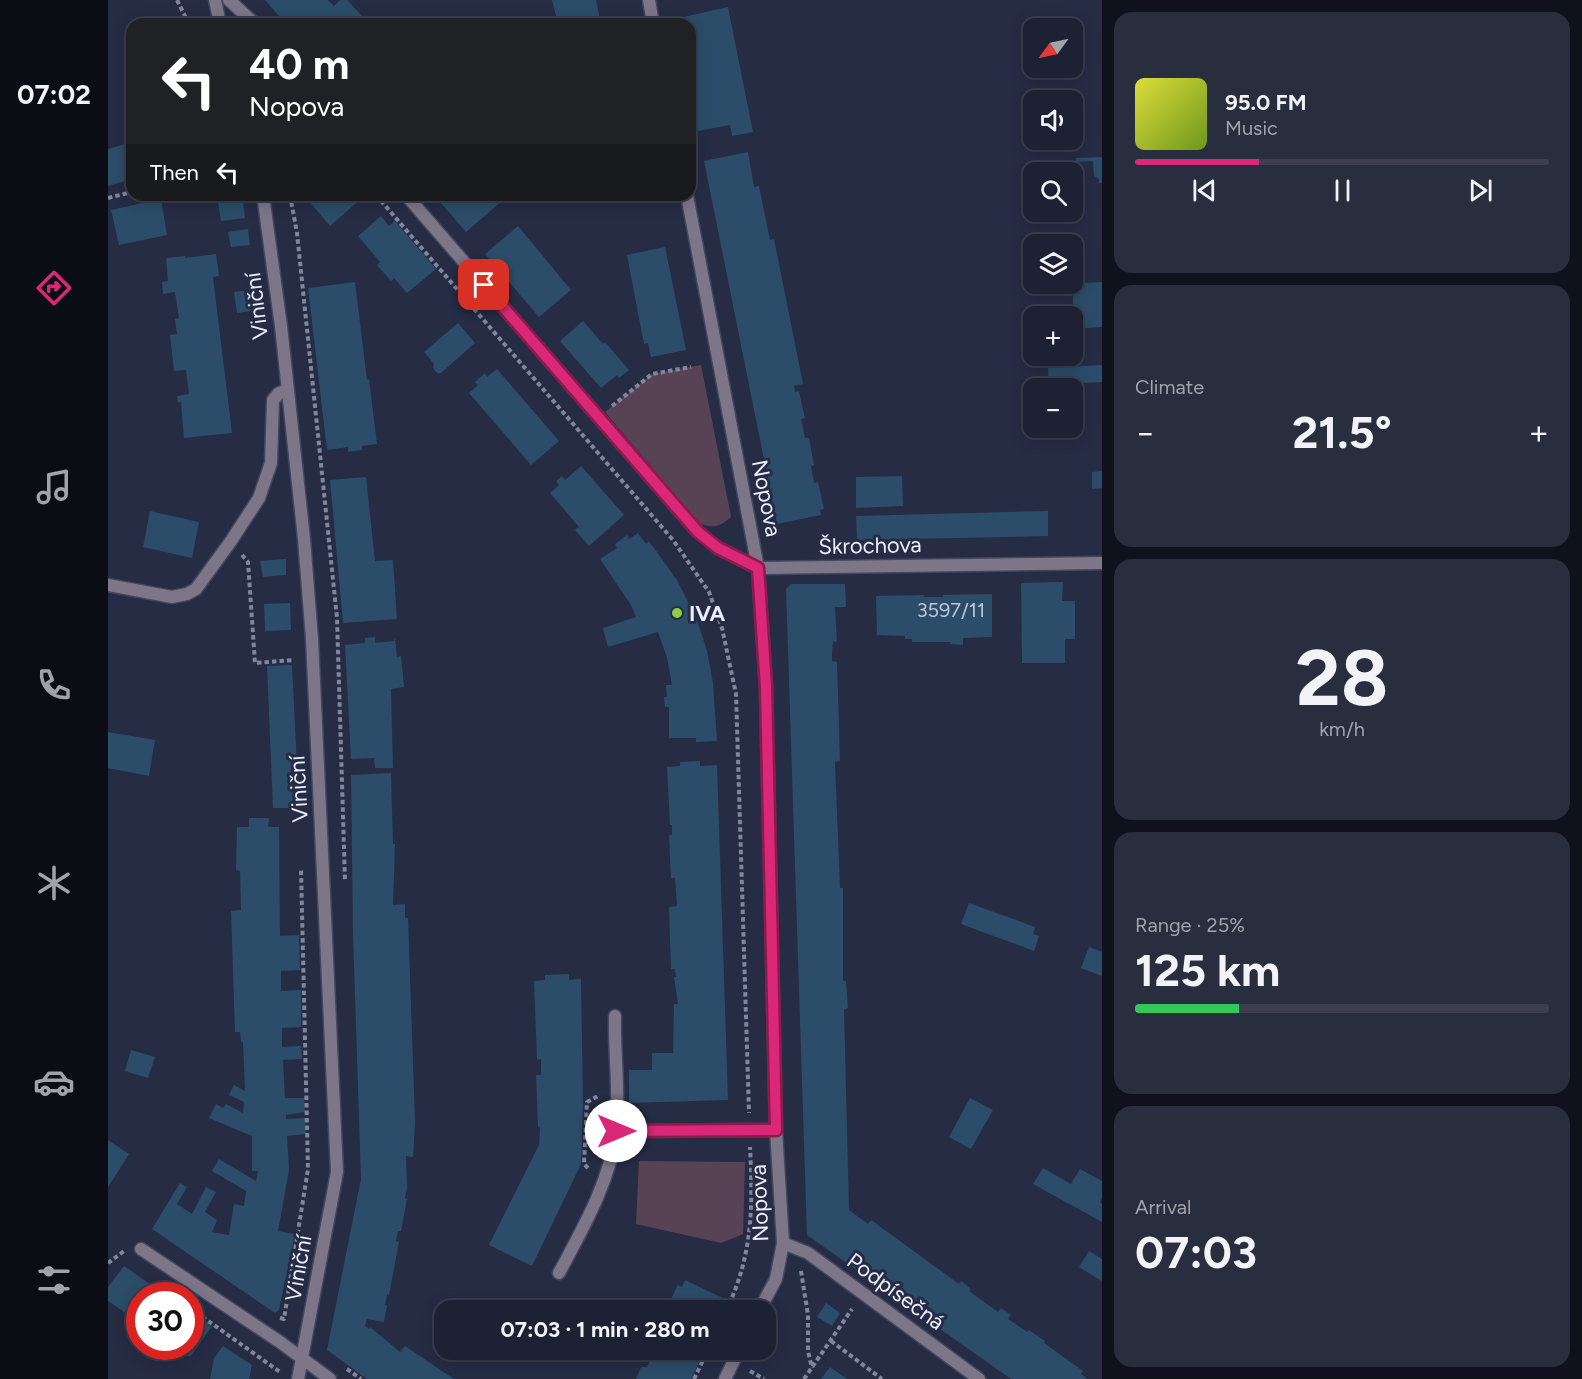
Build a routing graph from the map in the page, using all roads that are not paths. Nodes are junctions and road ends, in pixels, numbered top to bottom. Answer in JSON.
{"nodes":[{"id":1,"x":214,"y":0,"type":"edge"},
{"id":2,"x":229,"y":0,"type":"edge"},
{"id":3,"x":649,"y":0,"type":"edge"},
{"id":4,"x":218,"y":18,"type":"edge"},
{"id":5,"x":248,"y":18,"type":"edge"},
{"id":6,"x":652,"y":18,"type":"edge"},
{"id":7,"x":264,"y":201,"type":"edge"},
{"id":8,"x":411,"y":201,"type":"edge"},
{"id":9,"x":688,"y":201,"type":"edge"},
{"id":10,"x":287,"y":390,"type":"junction"},
{"id":11,"x":1102,"y":563,"type":"edge"},
{"id":12,"x":758,"y":568,"type":"junction"},
{"id":13,"x":108,"y":585,"type":"edge"},
{"id":14,"x":615,"y":1016,"type":"dead end"},
{"id":15,"x":776,"y":1130,"type":"junction"},
{"id":16,"x":616,"y":1131,"type":"junction"},
{"id":17,"x":783,"y":1243,"type":"junction"},
{"id":18,"x":141,"y":1249,"type":"dead end"},
{"id":19,"x":559,"y":1273,"type":"dead end"},
{"id":20,"x":765,"y":1300,"type":"edge"},
{"id":21,"x":303,"y":1360,"type":"junction"},
{"id":22,"x":734,"y":1360,"type":"edge"},
{"id":23,"x":298,"y":1379,"type":"edge"},
{"id":24,"x":330,"y":1379,"type":"edge"},
{"id":25,"x":725,"y":1379,"type":"edge"},
{"id":26,"x":979,"y":1379,"type":"edge"}],
"edges":[{"from":1,"to":4,"type":"street"},
{"from":2,"to":5,"type":"street"},
{"from":3,"to":6,"type":"street"},
{"from":7,"to":10,"type":"street","name":"Viniční"},
{"from":8,"to":12,"type":"street","name":"Škrochova"},
{"from":9,"to":12,"type":"street","name":"Nopova"},
{"from":10,"to":13,"type":"street"},
{"from":10,"to":21,"type":"street","name":"Viniční"},
{"from":11,"to":12,"type":"street","name":"Škrochova"},
{"from":12,"to":15,"type":"street","name":"Nopova"},
{"from":14,"to":16,"type":"street"},
{"from":15,"to":16,"type":"street"},
{"from":15,"to":17,"type":"street","name":"Nopova"},
{"from":16,"to":19,"type":"street"},
{"from":17,"to":20,"type":"street","name":"Nopova"},
{"from":17,"to":26,"type":"street","name":"Podpísečná"},
{"from":18,"to":21,"type":"street"},
{"from":21,"to":23,"type":"street","name":"Viniční"},
{"from":21,"to":24,"type":"street"},
{"from":22,"to":25,"type":"street"}]}
